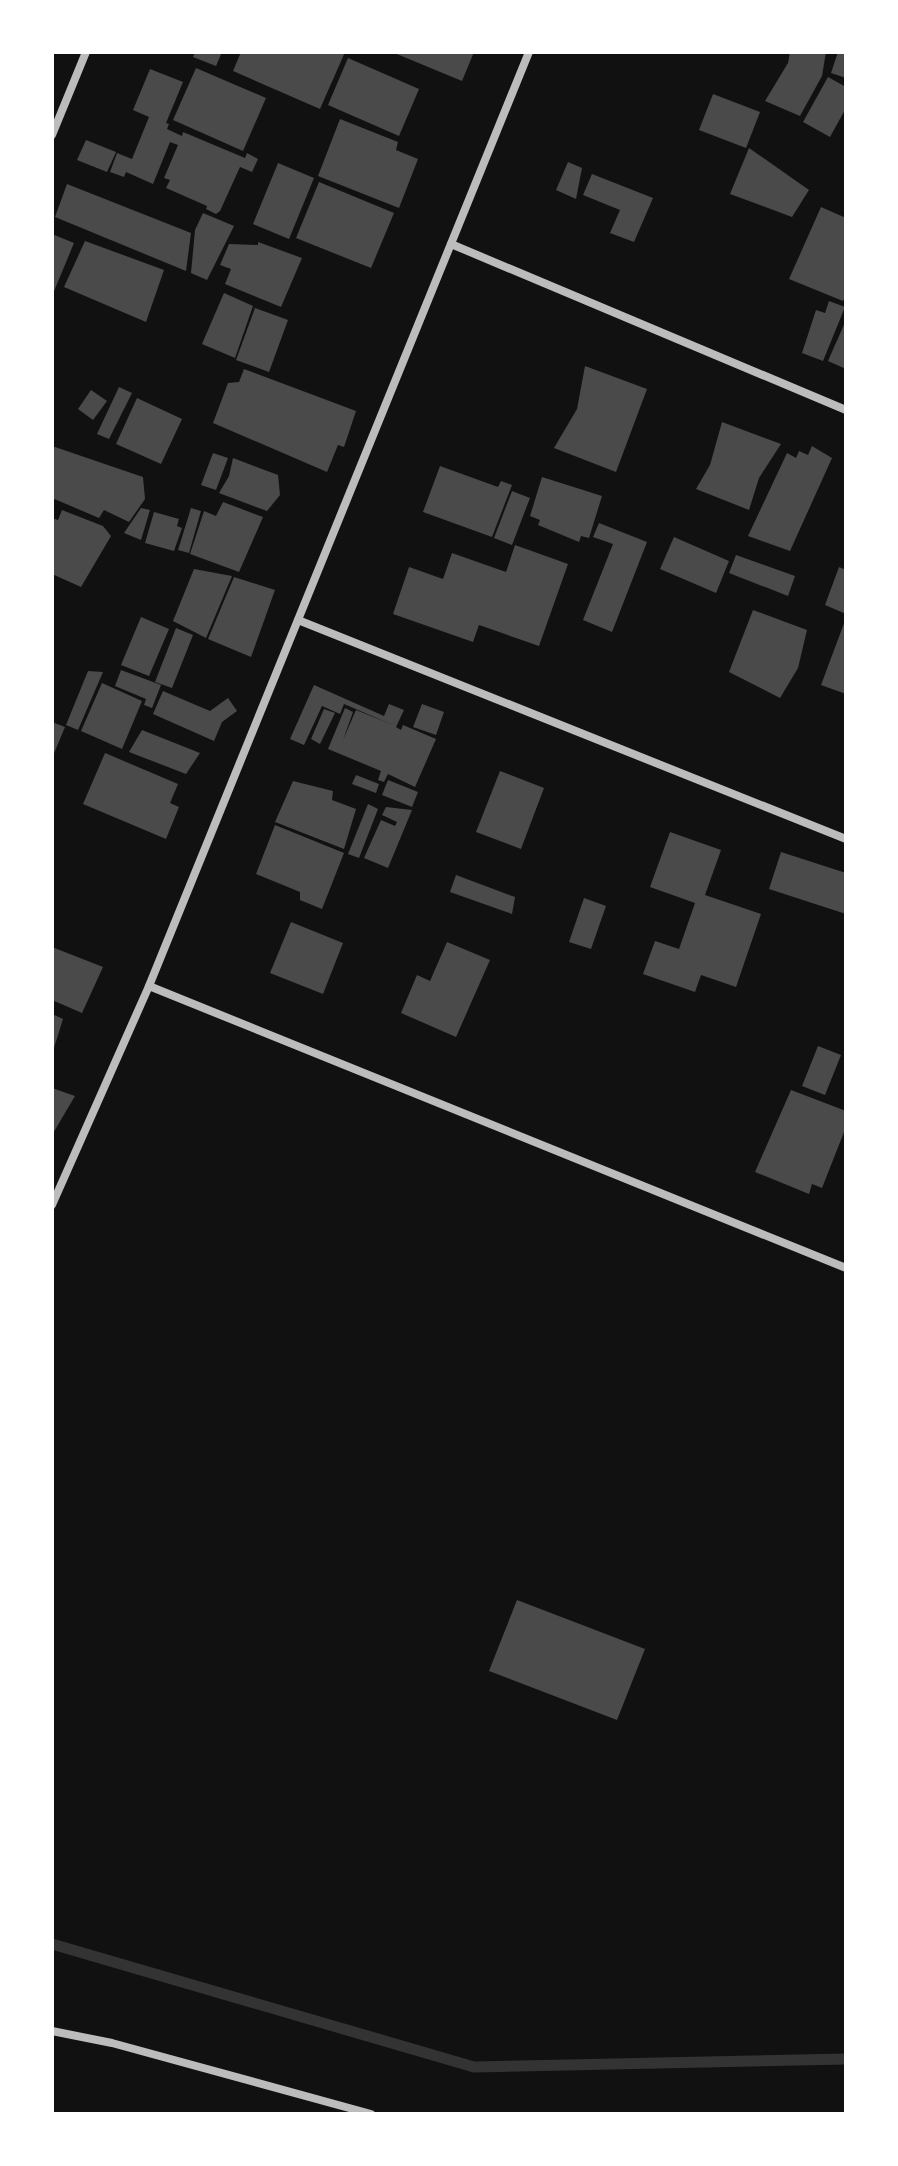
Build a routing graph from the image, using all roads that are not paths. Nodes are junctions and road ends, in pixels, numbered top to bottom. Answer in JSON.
{"nodes":[{"id":1,"x":86,"y":52,"type":"edge"},
{"id":2,"x":529,"y":52,"type":"edge"},
{"id":3,"x":52,"y":135,"type":"edge"},
{"id":4,"x":451,"y":244,"type":"junction"},
{"id":5,"x":846,"y":410,"type":"edge"},
{"id":6,"x":298,"y":620,"type":"junction"},
{"id":7,"x":846,"y":839,"type":"edge"},
{"id":8,"x":149,"y":986,"type":"junction"},
{"id":9,"x":52,"y":1205,"type":"edge"},
{"id":10,"x":846,"y":1268,"type":"edge"},
{"id":11,"x":52,"y":2031,"type":"edge"},
{"id":12,"x":371,"y":2114,"type":"edge"}],
"edges":[{"from":1,"to":3,"type":"street"},
{"from":2,"to":4,"type":"street"},
{"from":4,"to":5,"type":"street"},
{"from":4,"to":6,"type":"street"},
{"from":6,"to":7,"type":"street"},
{"from":6,"to":8,"type":"street"},
{"from":8,"to":9,"type":"street"},
{"from":8,"to":10,"type":"street"},
{"from":11,"to":12,"type":"street"}]}
